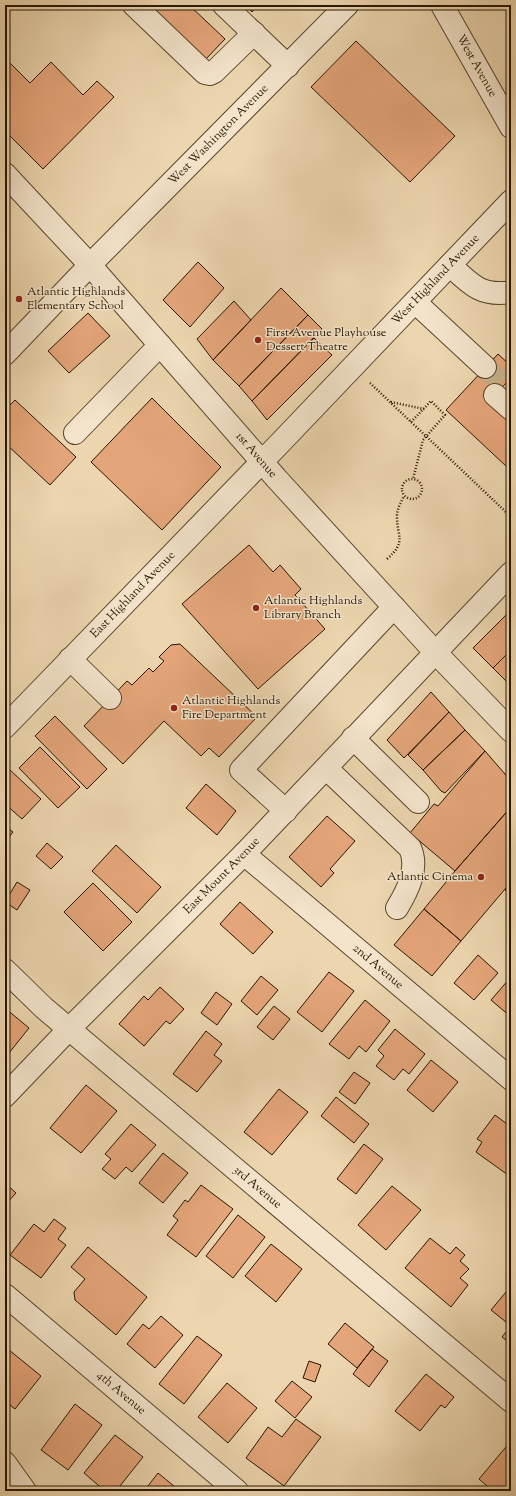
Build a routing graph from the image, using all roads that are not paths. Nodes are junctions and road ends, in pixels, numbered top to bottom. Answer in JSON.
{"nodes":[{"id":1,"x":134,"y":5,"type":"edge"},
{"id":2,"x":224,"y":5,"type":"edge"},
{"id":3,"x":347,"y":5,"type":"edge"},
{"id":4,"x":442,"y":5,"type":"edge"},
{"id":5,"x":254,"y":33,"type":"junction"},
{"id":6,"x":288,"y":66,"type":"junction"},
{"id":7,"x":511,"y":127,"type":"edge"},
{"id":8,"x":5,"y":174,"type":"edge"},
{"id":9,"x":511,"y":201,"type":"edge"},
{"id":10,"x":90,"y":265,"type":"junction"},
{"id":11,"x":450,"y":265,"type":"junction"},
{"id":12,"x":511,"y":292,"type":"edge"},
{"id":13,"x":415,"y":302,"type":"junction"},
{"id":14,"x":160,"y":345,"type":"junction"},
{"id":15,"x":5,"y":354,"type":"edge"},
{"id":16,"x":485,"y":367,"type":"dead end"},
{"id":17,"x":504,"y":390,"type":"tunnel mouth"},
{"id":18,"x":511,"y":409,"type":"edge"},
{"id":19,"x":75,"y":434,"type":"dead end"},
{"id":20,"x":261,"y":462,"type":"junction"},
{"id":21,"x":511,"y":573,"type":"edge"},
{"id":22,"x":394,"y":607,"type":"junction"},
{"id":23,"x":434,"y":652,"type":"junction"},
{"id":24,"x":70,"y":659,"type":"junction"},
{"id":25,"x":110,"y":698,"type":"dead end"},
{"id":26,"x":5,"y":727,"type":"edge"},
{"id":27,"x":511,"y":731,"type":"edge"},
{"id":28,"x":353,"y":738,"type":"junction"},
{"id":29,"x":326,"y":768,"type":"junction"},
{"id":30,"x":418,"y":802,"type":"dead end"},
{"id":31,"x":286,"y":811,"type":"junction"},
{"id":32,"x":244,"y":854,"type":"junction"},
{"id":33,"x":397,"y":908,"type":"dead end"},
{"id":34,"x":5,"y":970,"type":"edge"},
{"id":35,"x":69,"y":1029,"type":"junction"},
{"id":36,"x":511,"y":1079,"type":"edge"},
{"id":37,"x":5,"y":1096,"type":"edge"},
{"id":38,"x":5,"y":1295,"type":"edge"},
{"id":39,"x":511,"y":1402,"type":"edge"},
{"id":40,"x":5,"y":1463,"type":"edge"},
{"id":41,"x":25,"y":1491,"type":"edge"},
{"id":42,"x":236,"y":1491,"type":"edge"}],
"edges":[{"from":1,"to":5,"type":"street"},
{"from":2,"to":5,"type":"street"},
{"from":3,"to":6,"type":"street","name":"West Washington Avenue"},
{"from":4,"to":7,"type":"street","name":"West Avenue"},
{"from":5,"to":6,"type":"street"},
{"from":6,"to":10,"type":"street","name":"West Washington Avenue"},
{"from":8,"to":10,"type":"street","name":"1st Avenue"},
{"from":9,"to":11,"type":"street","name":"West Highland Avenue"},
{"from":10,"to":14,"type":"street","name":"1st Avenue"},
{"from":10,"to":15,"type":"street","name":"West Washington Avenue"},
{"from":11,"to":12,"type":"street"},
{"from":11,"to":13,"type":"street","name":"West Highland Avenue"},
{"from":13,"to":16,"type":"street"},
{"from":13,"to":20,"type":"street","name":"West Highland Avenue"},
{"from":14,"to":19,"type":"street"},
{"from":14,"to":20,"type":"street","name":"1st Avenue"},
{"from":17,"to":18,"type":"street"},
{"from":20,"to":22,"type":"street","name":"1st Avenue"},
{"from":20,"to":24,"type":"street","name":"East Highland Avenue"},
{"from":21,"to":23,"type":"street","name":"East Mount Avenue"},
{"from":22,"to":23,"type":"street","name":"1st Avenue"},
{"from":22,"to":31,"type":"street"},
{"from":23,"to":27,"type":"street","name":"1st Avenue"},
{"from":23,"to":28,"type":"street","name":"East Mount Avenue"},
{"from":24,"to":25,"type":"street"},
{"from":24,"to":26,"type":"street","name":"East Highland Avenue"},
{"from":28,"to":29,"type":"street","name":"East Mount Avenue"},
{"from":28,"to":30,"type":"street"},
{"from":29,"to":31,"type":"street","name":"East Mount Avenue"},
{"from":29,"to":33,"type":"street"},
{"from":31,"to":32,"type":"street","name":"East Mount Avenue"},
{"from":32,"to":35,"type":"street","name":"East Mount Avenue"},
{"from":32,"to":36,"type":"street","name":"2nd Avenue"},
{"from":34,"to":35,"type":"street","name":"3rd Avenue"},
{"from":35,"to":37,"type":"street","name":"East Mount Avenue"},
{"from":35,"to":39,"type":"street","name":"3rd Avenue"},
{"from":38,"to":42,"type":"street","name":"4th Avenue"},
{"from":40,"to":41,"type":"street"}]}
